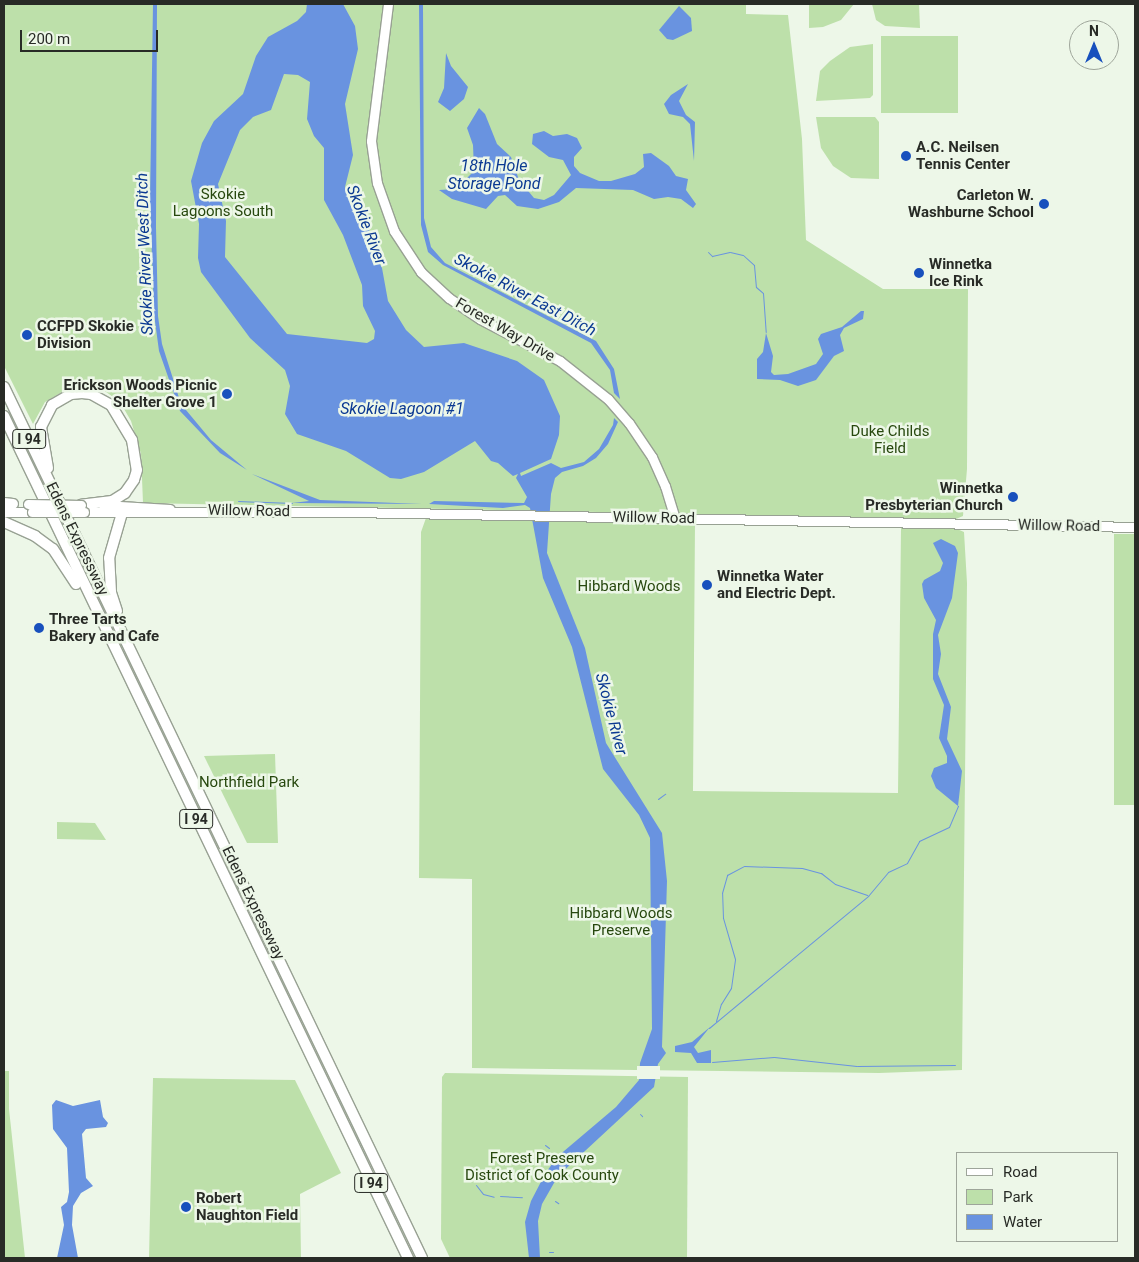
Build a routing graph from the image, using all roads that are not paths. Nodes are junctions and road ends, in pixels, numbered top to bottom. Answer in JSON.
{"nodes":[{"id":1,"x":388,"y":4,"type":"edge"},
{"id":2,"x":4,"y":387,"type":"edge"},
{"id":3,"x":4,"y":416,"type":"edge"},
{"id":4,"x":4,"y":432,"type":"edge"},
{"id":5,"x":35,"y":482,"type":"junction"},
{"id":6,"x":54,"y":491,"type":"junction"},
{"id":7,"x":7,"y":504,"type":"edge"},
{"id":8,"x":30,"y":508,"type":"junction"},
{"id":9,"x":83,"y":509,"type":"junction"},
{"id":10,"x":172,"y":510,"type":"junction"},
{"id":11,"x":4,"y":512,"type":"edge"},
{"id":12,"x":122,"y":512,"type":"junction"},
{"id":13,"x":675,"y":518,"type":"junction"},
{"id":14,"x":4,"y":522,"type":"edge"},
{"id":15,"x":1135,"y":527,"type":"edge"},
{"id":16,"x":100,"y":622,"type":"junction"},
{"id":17,"x":126,"y":641,"type":"junction"},
{"id":18,"x":408,"y":1258,"type":"edge"},
{"id":19,"x":422,"y":1258,"type":"edge"}],
"edges":[{"from":1,"to":13,"type":"main road","name":"Forest Way Drive"},
{"from":2,"to":6,"type":"highway","name":"Edens Expressway","number":"I 94"},
{"from":3,"to":5,"type":"highway","name":"Edens Expressway","number":"I 94"},
{"from":4,"to":5,"type":"highway"},
{"from":5,"to":16,"type":"highway","name":"Edens Expressway","number":"I 94"},
{"from":6,"to":9,"type":"highway"},
{"from":6,"to":17,"type":"highway","name":"Edens Expressway","number":"I 94"},
{"from":7,"to":8,"type":"main road","name":"Willow Road"},
{"from":8,"to":9,"type":"main road","name":"Willow Road","bridge":true},
{"from":8,"to":11,"type":"main road","name":"Willow Road"},
{"from":9,"to":10,"type":"main road","name":"Willow Road"},
{"from":9,"to":12,"type":"main road","name":"Willow Road"},
{"from":10,"to":12,"type":"main road","name":"Willow Road"},
{"from":10,"to":13,"type":"main road","name":"Willow Road"},
{"from":12,"to":17,"type":"highway"},
{"from":13,"to":15,"type":"main road","name":"Willow Road"},
{"from":14,"to":16,"type":"highway"},
{"from":16,"to":18,"type":"highway","name":"Edens Expressway","number":"I 94"},
{"from":17,"to":19,"type":"highway","name":"Edens Expressway","number":"I 94"}]}
